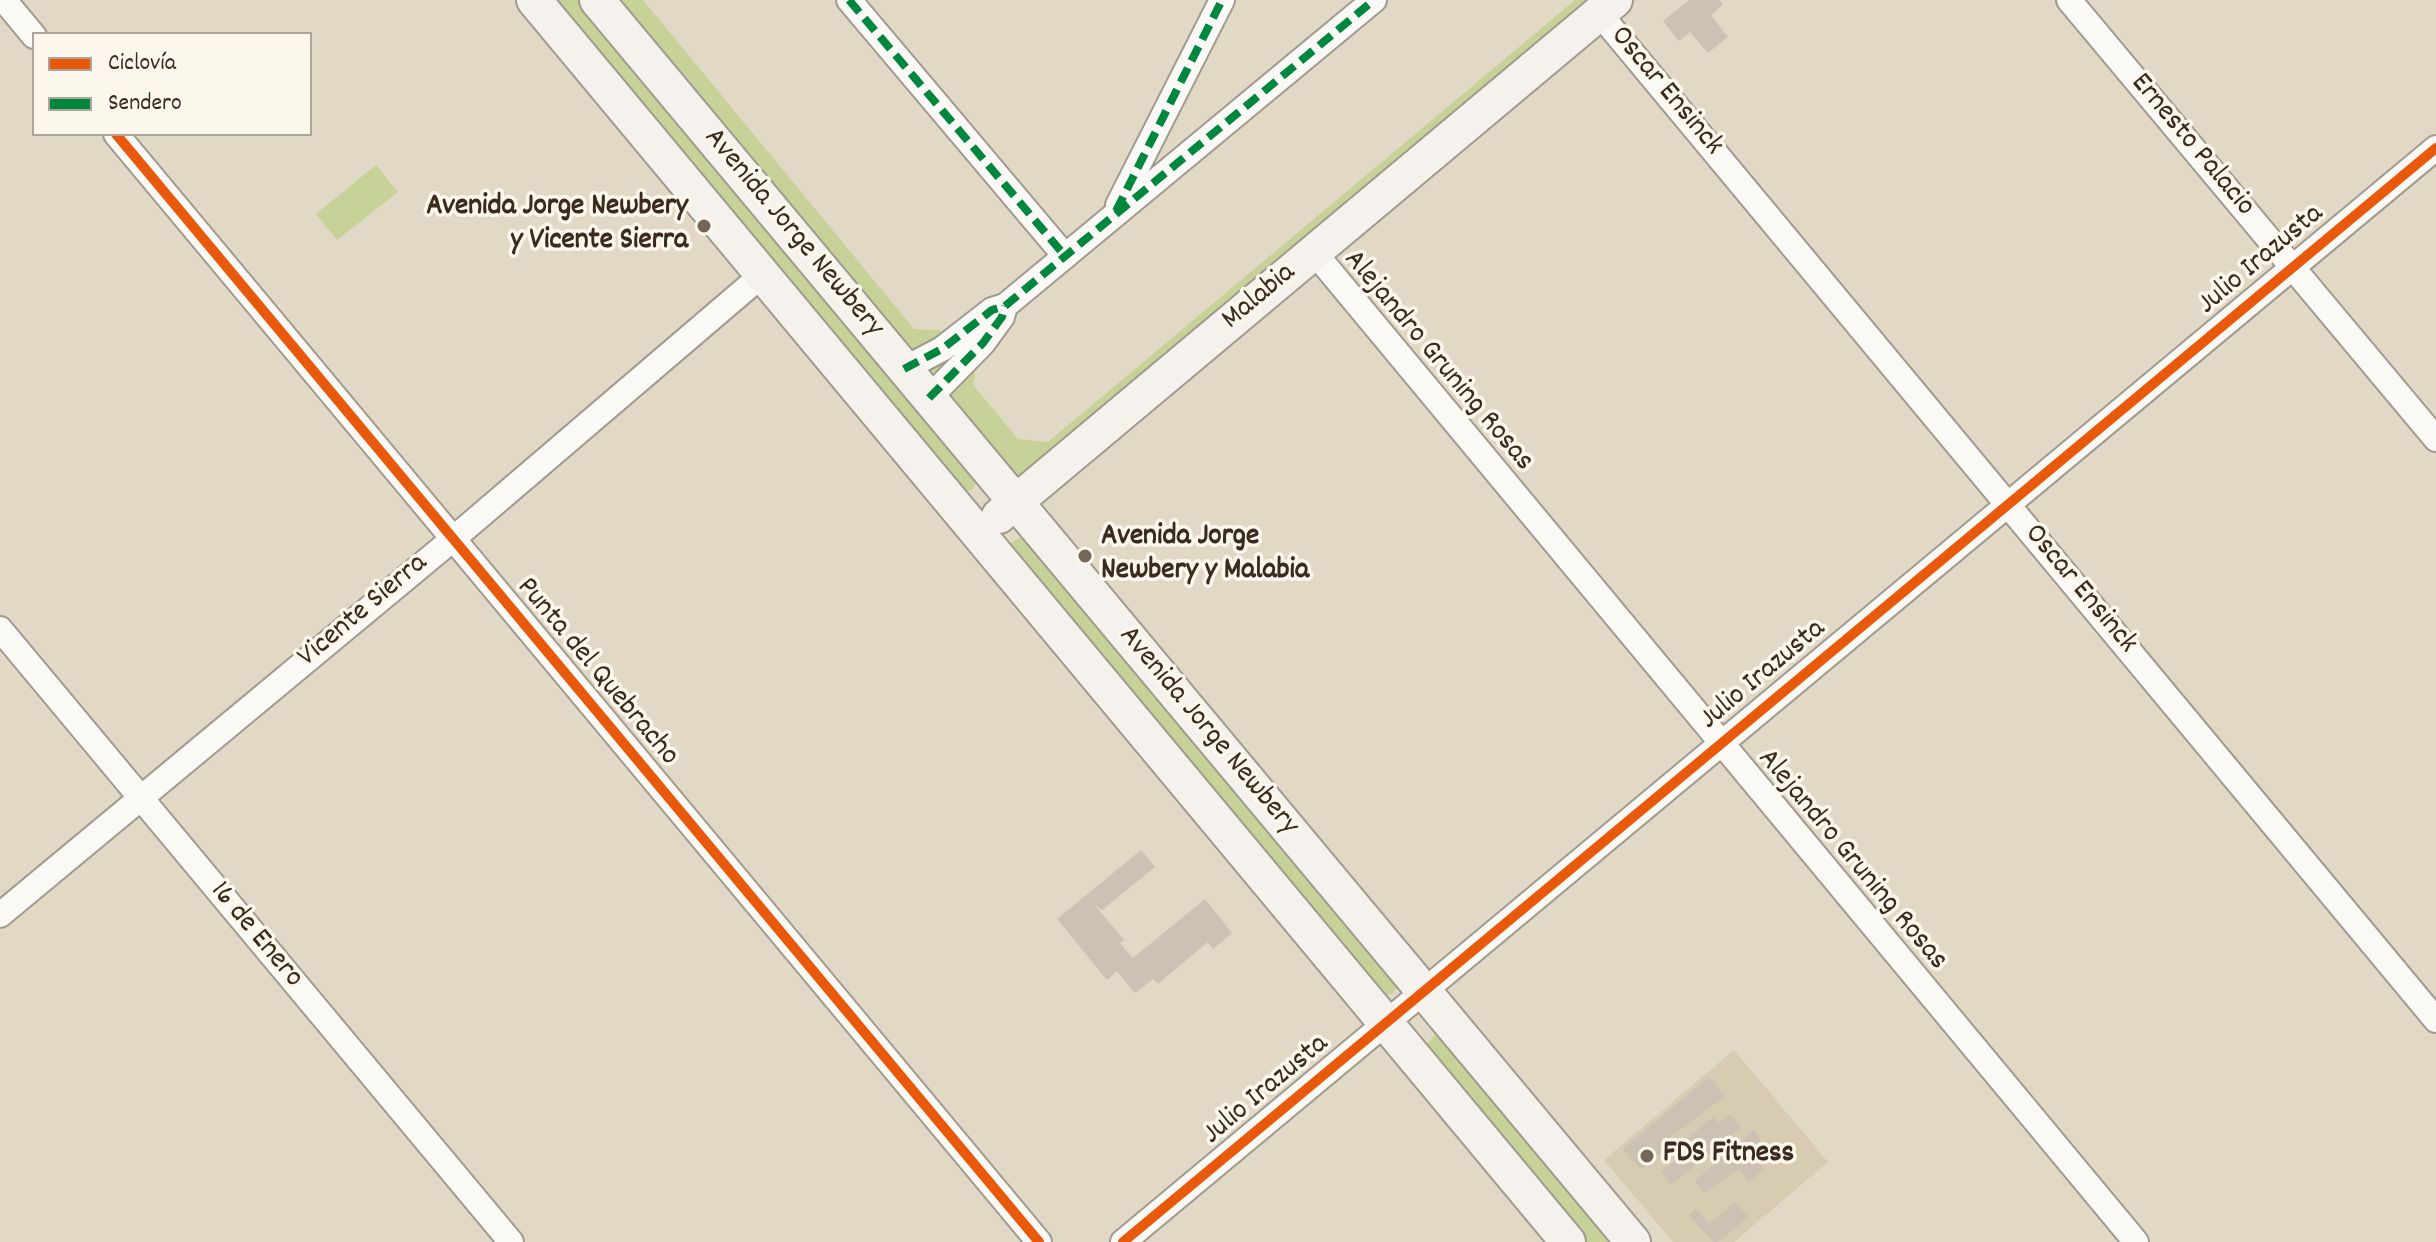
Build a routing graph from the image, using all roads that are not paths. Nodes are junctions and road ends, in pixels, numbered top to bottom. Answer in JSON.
{"nodes":[{"id":1,"x":4,"y":0,"type":"edge"},
{"id":2,"x":534,"y":0,"type":"edge"},
{"id":3,"x":597,"y":0,"type":"edge"},
{"id":4,"x":849,"y":0,"type":"edge"},
{"id":5,"x":1222,"y":0,"type":"edge"},
{"id":6,"x":1374,"y":0,"type":"edge"},
{"id":7,"x":2069,"y":0,"type":"edge"},
{"id":8,"x":1607,"y":6,"type":"edge"},
{"id":9,"x":32,"y":34,"type":"edge"},
{"id":10,"x":118,"y":136,"type":"edge"},
{"id":11,"x":2436,"y":148,"type":"edge"},
{"id":12,"x":1113,"y":216,"type":"junction"},
{"id":13,"x":1314,"y":252,"type":"junction"},
{"id":14,"x":1065,"y":256,"type":"junction"},
{"id":15,"x":2292,"y":267,"type":"junction"},
{"id":16,"x":762,"y":275,"type":"junction"},
{"id":17,"x":1005,"y":306,"type":"junction"},
{"id":18,"x":904,"y":369,"type":"junction"},
{"id":19,"x":929,"y":398,"type":"junction"},
{"id":20,"x":2436,"y":439,"type":"edge"},
{"id":21,"x":1016,"y":503,"type":"junction"},
{"id":22,"x":2008,"y":505,"type":"junction"},
{"id":23,"x":978,"y":534,"type":"junction"},
{"id":24,"x":453,"y":539,"type":"junction"},
{"id":25,"x":0,"y":629,"type":"edge"},
{"id":26,"x":1722,"y":743,"type":"junction"},
{"id":27,"x":141,"y":798,"type":"junction"},
{"id":28,"x":0,"y":915,"type":"edge"},
{"id":29,"x":1424,"y":991,"type":"junction"},
{"id":30,"x":2436,"y":1020,"type":"edge"},
{"id":31,"x":1386,"y":1023,"type":"junction"},
{"id":32,"x":511,"y":1242,"type":"edge"},
{"id":33,"x":1039,"y":1242,"type":"edge"},
{"id":34,"x":1123,"y":1242,"type":"edge"},
{"id":35,"x":1568,"y":1242,"type":"edge"},
{"id":36,"x":1633,"y":1242,"type":"edge"},
{"id":37,"x":2136,"y":1242,"type":"edge"}],
"edges":[{"from":1,"to":9,"type":"street"},
{"from":2,"to":16,"type":"main road","name":"Avenida Jorge Newbery"},
{"from":3,"to":18,"type":"main road","name":"Avenida Jorge Newbery"},
{"from":4,"to":14,"type":"street"},
{"from":5,"to":12,"type":"street"},
{"from":6,"to":12,"type":"street"},
{"from":7,"to":15,"type":"street","name":"Ernesto Palacio"},
{"from":8,"to":13,"type":"main road","name":"Malabia"},
{"from":8,"to":22,"type":"street","name":"Oscar Ensinck"},
{"from":10,"to":24,"type":"street","name":"Punta del Quebracho"},
{"from":11,"to":15,"type":"street","name":"Julio Irazusta"},
{"from":12,"to":14,"type":"street"},
{"from":13,"to":21,"type":"main road","name":"Malabia"},
{"from":13,"to":26,"type":"street","name":"Alejandro Gruning Rosas"},
{"from":14,"to":17,"type":"street"},
{"from":15,"to":20,"type":"street","name":"Ernesto Palacio"},
{"from":15,"to":22,"type":"street","name":"Julio Irazusta"},
{"from":16,"to":23,"type":"main road","name":"Avenida Jorge Newbery"},
{"from":16,"to":24,"type":"street","name":"Vicente Sierra"},
{"from":17,"to":18,"type":"street"},
{"from":17,"to":19,"type":"street"},
{"from":18,"to":19,"type":"main road","name":"Avenida Jorge Newbery"},
{"from":19,"to":21,"type":"main road","name":"Avenida Jorge Newbery"},
{"from":21,"to":23,"type":"main road","name":"Malabia"},
{"from":21,"to":29,"type":"main road","name":"Avenida Jorge Newbery"},
{"from":22,"to":26,"type":"street","name":"Julio Irazusta"},
{"from":22,"to":30,"type":"street","name":"Oscar Ensinck"},
{"from":23,"to":31,"type":"main road","name":"Avenida Jorge Newbery"},
{"from":24,"to":27,"type":"street","name":"Vicente Sierra"},
{"from":24,"to":33,"type":"street","name":"Punta del Quebracho"},
{"from":25,"to":27,"type":"street","name":"16 de Enero"},
{"from":26,"to":29,"type":"street","name":"Julio Irazusta"},
{"from":26,"to":37,"type":"street","name":"Alejandro Gruning Rosas"},
{"from":27,"to":28,"type":"street","name":"Vicente Sierra"},
{"from":27,"to":32,"type":"street","name":"16 de Enero"},
{"from":29,"to":31,"type":"street","name":"Julio Irazusta"},
{"from":29,"to":36,"type":"main road","name":"Avenida Jorge Newbery"},
{"from":31,"to":34,"type":"street","name":"Julio Irazusta"},
{"from":31,"to":35,"type":"main road","name":"Avenida Jorge Newbery"}]}
